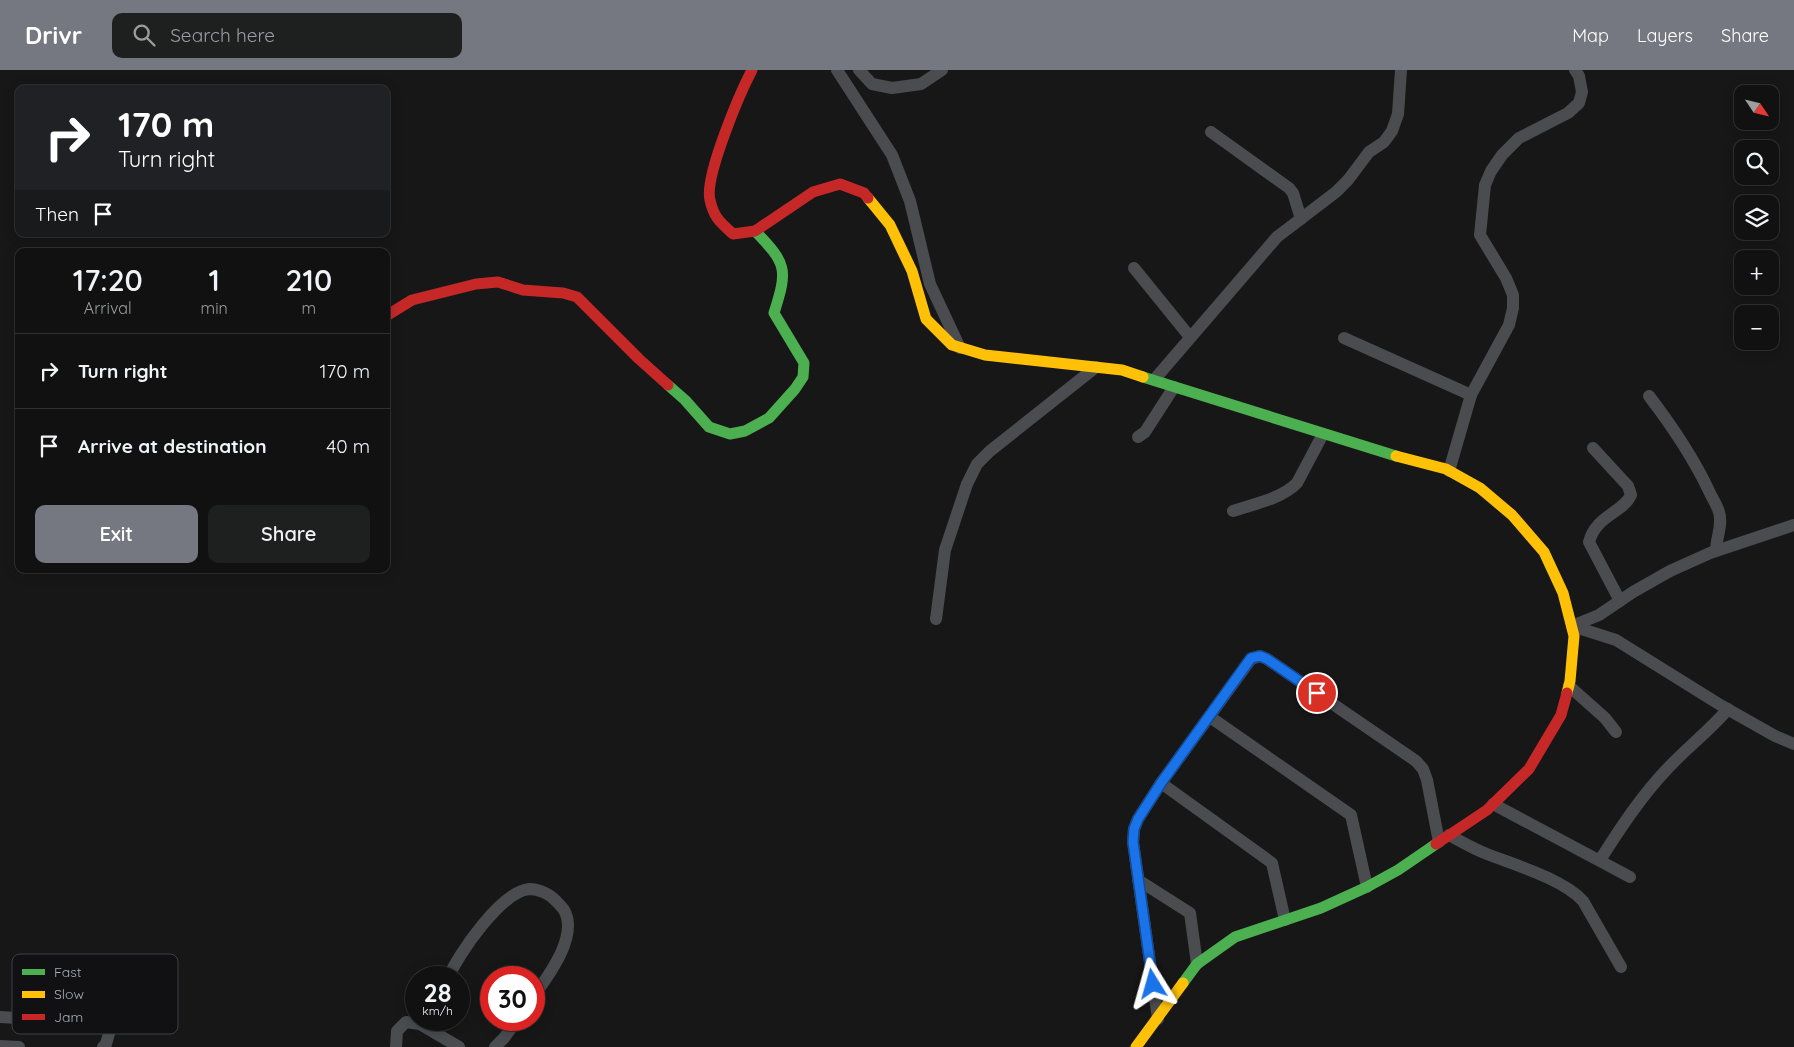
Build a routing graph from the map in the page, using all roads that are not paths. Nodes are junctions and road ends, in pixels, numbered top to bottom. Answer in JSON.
{"nodes":[{"id":1,"x":752,"y":70,"type":"edge"},
{"id":2,"x":837,"y":70,"type":"edge"},
{"id":3,"x":859,"y":70,"type":"edge"},
{"id":4,"x":942,"y":70,"type":"edge"},
{"id":5,"x":1401,"y":70,"type":"edge"},
{"id":6,"x":1575,"y":70,"type":"edge"},
{"id":7,"x":1211,"y":132,"type":"dead end"},
{"id":8,"x":1300,"y":219,"type":"junction"},
{"id":9,"x":755,"y":231,"type":"junction"},
{"id":10,"x":1134,"y":268,"type":"dead end"},
{"id":11,"x":390,"y":314,"type":"edge"},
{"id":12,"x":1190,"y":338,"type":"junction"},
{"id":13,"x":1344,"y":338,"type":"dead end"},
{"id":14,"x":960,"y":348,"type":"junction"},
{"id":15,"x":1096,"y":367,"type":"junction"},
{"id":16,"x":1154,"y":380,"type":"junction"},
{"id":17,"x":1174,"y":386,"type":"junction"},
{"id":18,"x":1471,"y":395,"type":"junction"},
{"id":19,"x":1649,"y":396,"type":"dead end"},
{"id":20,"x":1323,"y":434,"type":"junction"},
{"id":21,"x":1138,"y":437,"type":"dead end"},
{"id":22,"x":1593,"y":448,"type":"dead end"},
{"id":23,"x":1449,"y":471,"type":"junction"},
{"id":24,"x":1233,"y":511,"type":"dead end"},
{"id":25,"x":1794,"y":525,"type":"edge"},
{"id":26,"x":1716,"y":551,"type":"junction"},
{"id":27,"x":1620,"y":601,"type":"junction"},
{"id":28,"x":936,"y":619,"type":"dead end"},
{"id":29,"x":1572,"y":626,"type":"junction"},
{"id":30,"x":1569,"y":686,"type":"junction"},
{"id":31,"x":1728,"y":710,"type":"junction"},
{"id":32,"x":1210,"y":716,"type":"junction"},
{"id":33,"x":1616,"y":732,"type":"dead end"},
{"id":34,"x":1794,"y":744,"type":"edge"},
{"id":35,"x":1161,"y":783,"type":"junction"},
{"id":36,"x":1492,"y":804,"type":"junction"},
{"id":37,"x":1444,"y":839,"type":"junction"},
{"id":38,"x":1600,"y":860,"type":"junction"},
{"id":39,"x":1630,"y":877,"type":"dead end"},
{"id":40,"x":1138,"y":880,"type":"junction"},
{"id":41,"x":1367,"y":887,"type":"junction"},
{"id":42,"x":1285,"y":920,"type":"junction"},
{"id":43,"x":1196,"y":964,"type":"junction"},
{"id":44,"x":453,"y":966,"type":"edge"},
{"id":45,"x":1621,"y":967,"type":"dead end"},
{"id":46,"x":545,"y":980,"type":"edge"},
{"id":47,"x":1158,"y":1019,"type":"junction"},
{"id":48,"x":405,"y":1023,"type":"edge"},
{"id":49,"x":441,"y":1031,"type":"edge"},
{"id":50,"x":509,"y":1031,"type":"edge"},
{"id":51,"x":109,"y":1034,"type":"edge"},
{"id":52,"x":0,"y":1046,"type":"edge"},
{"id":53,"x":19,"y":1047,"type":"edge"},
{"id":54,"x":102,"y":1047,"type":"edge"},
{"id":55,"x":396,"y":1047,"type":"edge"},
{"id":56,"x":458,"y":1047,"type":"edge"},
{"id":57,"x":495,"y":1047,"type":"edge"},
{"id":58,"x":1136,"y":1047,"type":"edge"}],
"edges":[{"from":1,"to":9,"type":"street"},
{"from":2,"to":14,"type":"street"},
{"from":3,"to":4,"type":"street"},
{"from":5,"to":8,"type":"street"},
{"from":6,"to":18,"type":"street"},
{"from":7,"to":8,"type":"street"},
{"from":8,"to":12,"type":"street"},
{"from":9,"to":11,"type":"street"},
{"from":9,"to":14,"type":"street"},
{"from":10,"to":12,"type":"street"},
{"from":12,"to":16,"type":"street"},
{"from":13,"to":18,"type":"street"},
{"from":14,"to":15,"type":"street"},
{"from":15,"to":16,"type":"street"},
{"from":15,"to":28,"type":"street"},
{"from":16,"to":17,"type":"street"},
{"from":17,"to":20,"type":"street"},
{"from":17,"to":21,"type":"street"},
{"from":18,"to":23,"type":"street"},
{"from":19,"to":26,"type":"street"},
{"from":20,"to":23,"type":"street"},
{"from":20,"to":24,"type":"street"},
{"from":22,"to":27,"type":"street"},
{"from":23,"to":29,"type":"street"},
{"from":25,"to":26,"type":"street"},
{"from":26,"to":27,"type":"street"},
{"from":27,"to":29,"type":"street"},
{"from":29,"to":30,"type":"street"},
{"from":29,"to":31,"type":"street"},
{"from":30,"to":33,"type":"street"},
{"from":30,"to":36,"type":"street"},
{"from":31,"to":34,"type":"street"},
{"from":31,"to":38,"type":"street"},
{"from":32,"to":35,"type":"street"},
{"from":32,"to":37,"type":"street"},
{"from":32,"to":41,"type":"street"},
{"from":35,"to":40,"type":"street"},
{"from":35,"to":42,"type":"street"},
{"from":36,"to":37,"type":"street"},
{"from":36,"to":38,"type":"street"},
{"from":37,"to":41,"type":"street"},
{"from":37,"to":45,"type":"street"},
{"from":38,"to":39,"type":"street"},
{"from":40,"to":43,"type":"street"},
{"from":40,"to":47,"type":"street"},
{"from":41,"to":42,"type":"street"},
{"from":42,"to":43,"type":"street"},
{"from":43,"to":47,"type":"street"},
{"from":44,"to":46,"type":"street"},
{"from":47,"to":58,"type":"street"},
{"from":48,"to":55,"type":"street"},
{"from":49,"to":56,"type":"street"},
{"from":50,"to":57,"type":"street"},
{"from":51,"to":54,"type":"street"},
{"from":52,"to":53,"type":"street"}]}
